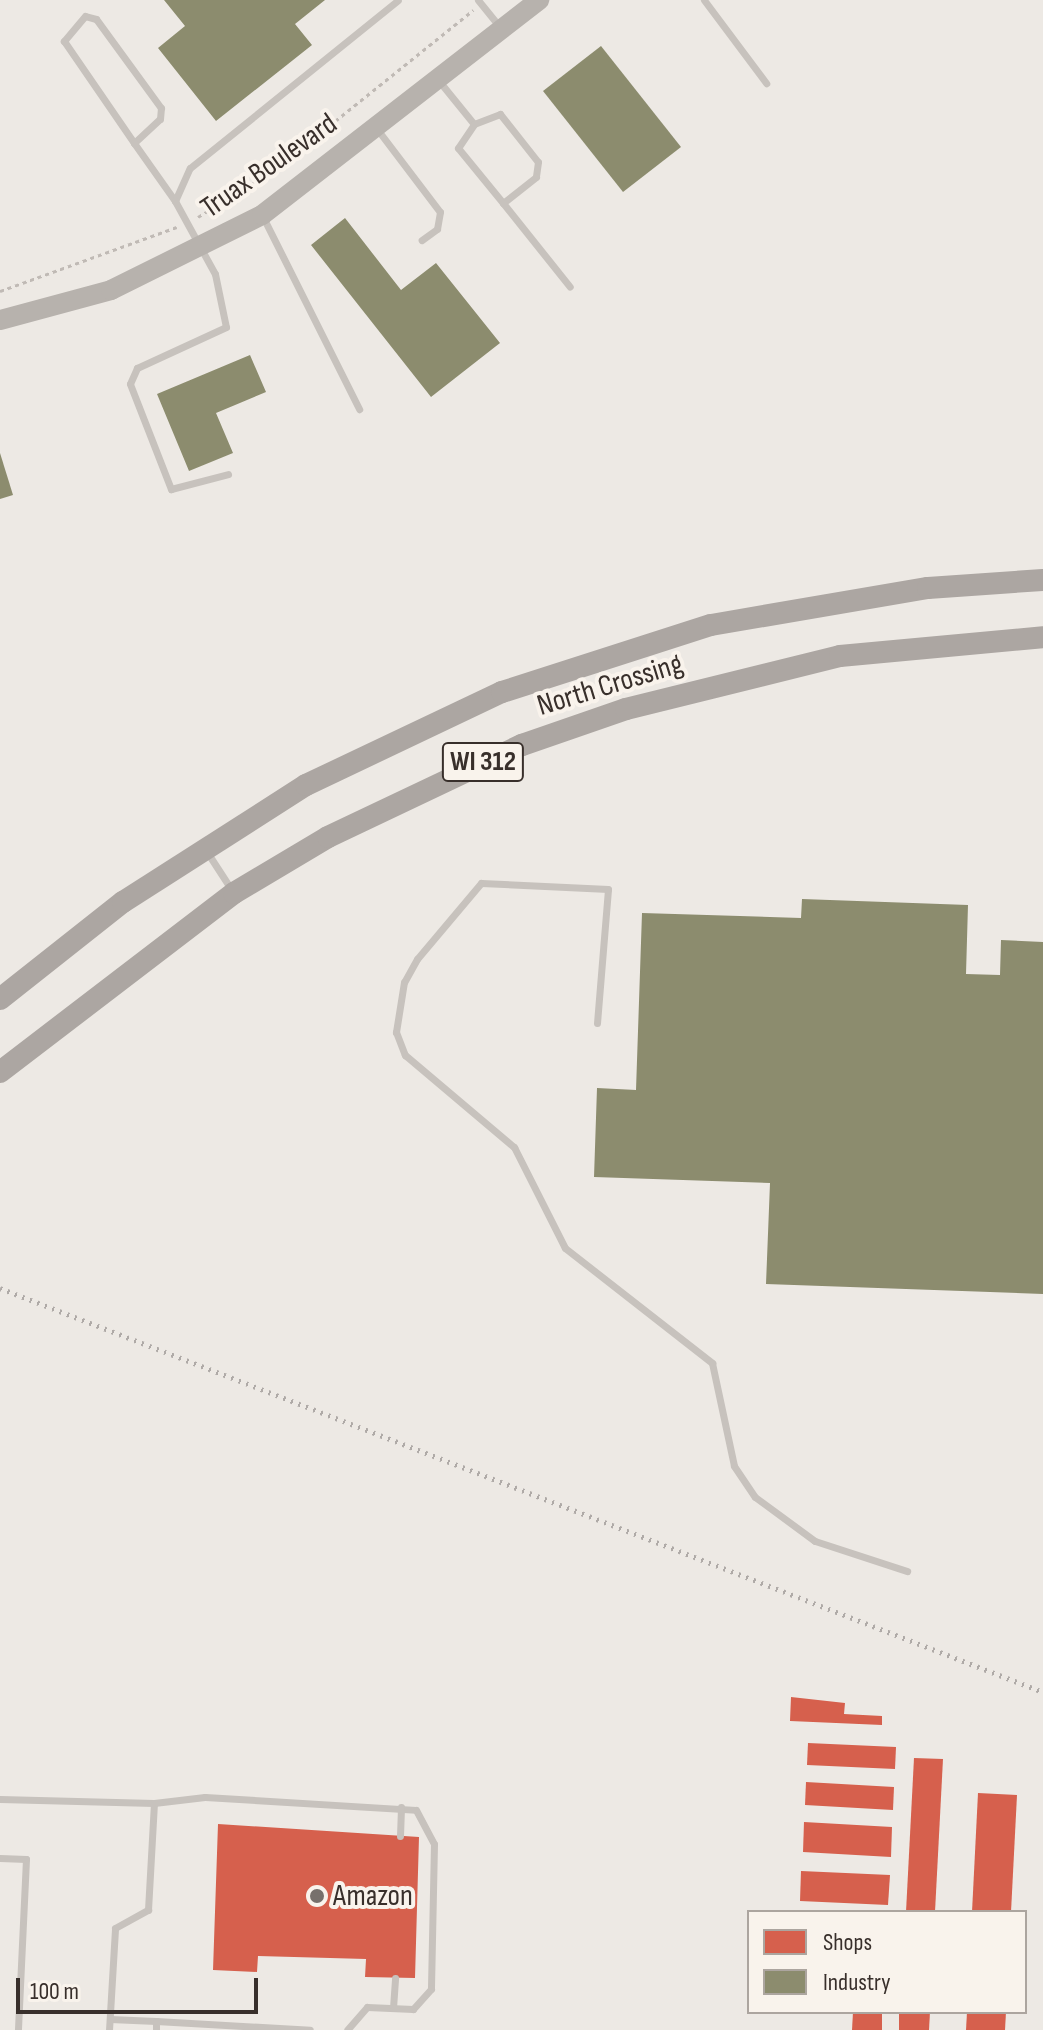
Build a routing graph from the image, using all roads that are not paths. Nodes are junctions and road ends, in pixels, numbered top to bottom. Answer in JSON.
{"nodes":[{"id":1,"x":398,"y":0,"type":"edge"},
{"id":2,"x":539,"y":0,"type":"edge"},
{"id":3,"x":704,"y":0,"type":"edge"},
{"id":4,"x":480,"y":2,"type":"edge"},
{"id":5,"x":502,"y":29,"type":"junction"},
{"id":6,"x":437,"y":79,"type":"junction"},
{"id":7,"x":766,"y":83,"type":"dead end"},
{"id":8,"x":474,"y":124,"type":"junction"},
{"id":9,"x":375,"y":128,"type":"junction"},
{"id":10,"x":134,"y":143,"type":"junction"},
{"id":11,"x":175,"y":201,"type":"junction"},
{"id":12,"x":503,"y":203,"type":"junction"},
{"id":13,"x":262,"y":215,"type":"junction"},
{"id":14,"x":422,"y":240,"type":"dead end"},
{"id":15,"x":203,"y":248,"type":"junction"},
{"id":16,"x":570,"y":287,"type":"dead end"},
{"id":17,"x":0,"y":320,"type":"edge"},
{"id":18,"x":359,"y":409,"type":"dead end"},
{"id":19,"x":228,"y":474,"type":"dead end"},
{"id":20,"x":1041,"y":579,"type":"edge"},
{"id":21,"x":1043,"y":637,"type":"edge"},
{"id":22,"x":947,"y":643,"type":"junction"},
{"id":23,"x":1043,"y":651,"type":"edge"},
{"id":24,"x":204,"y":847,"type":"junction"},
{"id":25,"x":234,"y":893,"type":"junction"},
{"id":26,"x":0,"y":999,"type":"edge"},
{"id":27,"x":597,"y":1023,"type":"dead end"},
{"id":28,"x":0,"y":1072,"type":"edge"},
{"id":29,"x":907,"y":1571,"type":"dead end"},
{"id":30,"x":0,"y":1799,"type":"edge"},
{"id":31,"x":154,"y":1803,"type":"junction"},
{"id":32,"x":401,"y":1807,"type":"junction"},
{"id":33,"x":400,"y":1836,"type":"dead end"},
{"id":34,"x":0,"y":1858,"type":"edge"},
{"id":35,"x":395,"y":1978,"type":"dead end"},
{"id":36,"x":393,"y":2008,"type":"junction"},
{"id":37,"x":110,"y":2019,"type":"junction"},
{"id":38,"x":156,"y":2026,"type":"edge"},
{"id":39,"x":18,"y":2030,"type":"edge"},
{"id":40,"x":109,"y":2030,"type":"edge"},
{"id":41,"x":310,"y":2030,"type":"edge"},
{"id":42,"x":347,"y":2030,"type":"edge"}],
"edges":[{"from":1,"to":11,"type":"lane"},
{"from":2,"to":5,"type":"main road","name":"Truax Boulevard"},
{"from":3,"to":7,"type":"lane"},
{"from":4,"to":5,"type":"lane"},
{"from":5,"to":6,"type":"main road","name":"Truax Boulevard"},
{"from":6,"to":8,"type":"lane"},
{"from":6,"to":9,"type":"main road","name":"Truax Boulevard"},
{"from":8,"to":12,"type":"lane"},
{"from":8,"to":12,"type":"lane"},
{"from":9,"to":13,"type":"main road","name":"Truax Boulevard"},
{"from":9,"to":14,"type":"lane"},
{"from":10,"to":10,"type":"lane"},
{"from":10,"to":11,"type":"lane"},
{"from":11,"to":15,"type":"lane"},
{"from":12,"to":16,"type":"lane"},
{"from":13,"to":15,"type":"main road","name":"Truax Boulevard"},
{"from":13,"to":18,"type":"lane"},
{"from":15,"to":17,"type":"main road","name":"Truax Boulevard"},
{"from":15,"to":19,"type":"lane"},
{"from":20,"to":24,"type":"main road","name":"North Crossing"},
{"from":21,"to":22,"type":"main road","name":"North Crossing","number":"WI 312"},
{"from":22,"to":23,"type":"main road"},
{"from":22,"to":25,"type":"main road","name":"North Crossing","number":"WI 312"},
{"from":24,"to":25,"type":"lane"},
{"from":24,"to":26,"type":"main road","name":"North Crossing"},
{"from":25,"to":28,"type":"main road","name":"North Crossing","number":"WI 312"},
{"from":27,"to":29,"type":"lane"},
{"from":30,"to":31,"type":"lane"},
{"from":31,"to":32,"type":"lane"},
{"from":31,"to":37,"type":"lane"},
{"from":32,"to":33,"type":"lane"},
{"from":32,"to":36,"type":"lane"},
{"from":34,"to":39,"type":"lane"},
{"from":35,"to":36,"type":"lane"},
{"from":36,"to":42,"type":"lane"},
{"from":37,"to":38,"type":"lane"},
{"from":37,"to":40,"type":"lane"},
{"from":38,"to":41,"type":"lane"}]}
